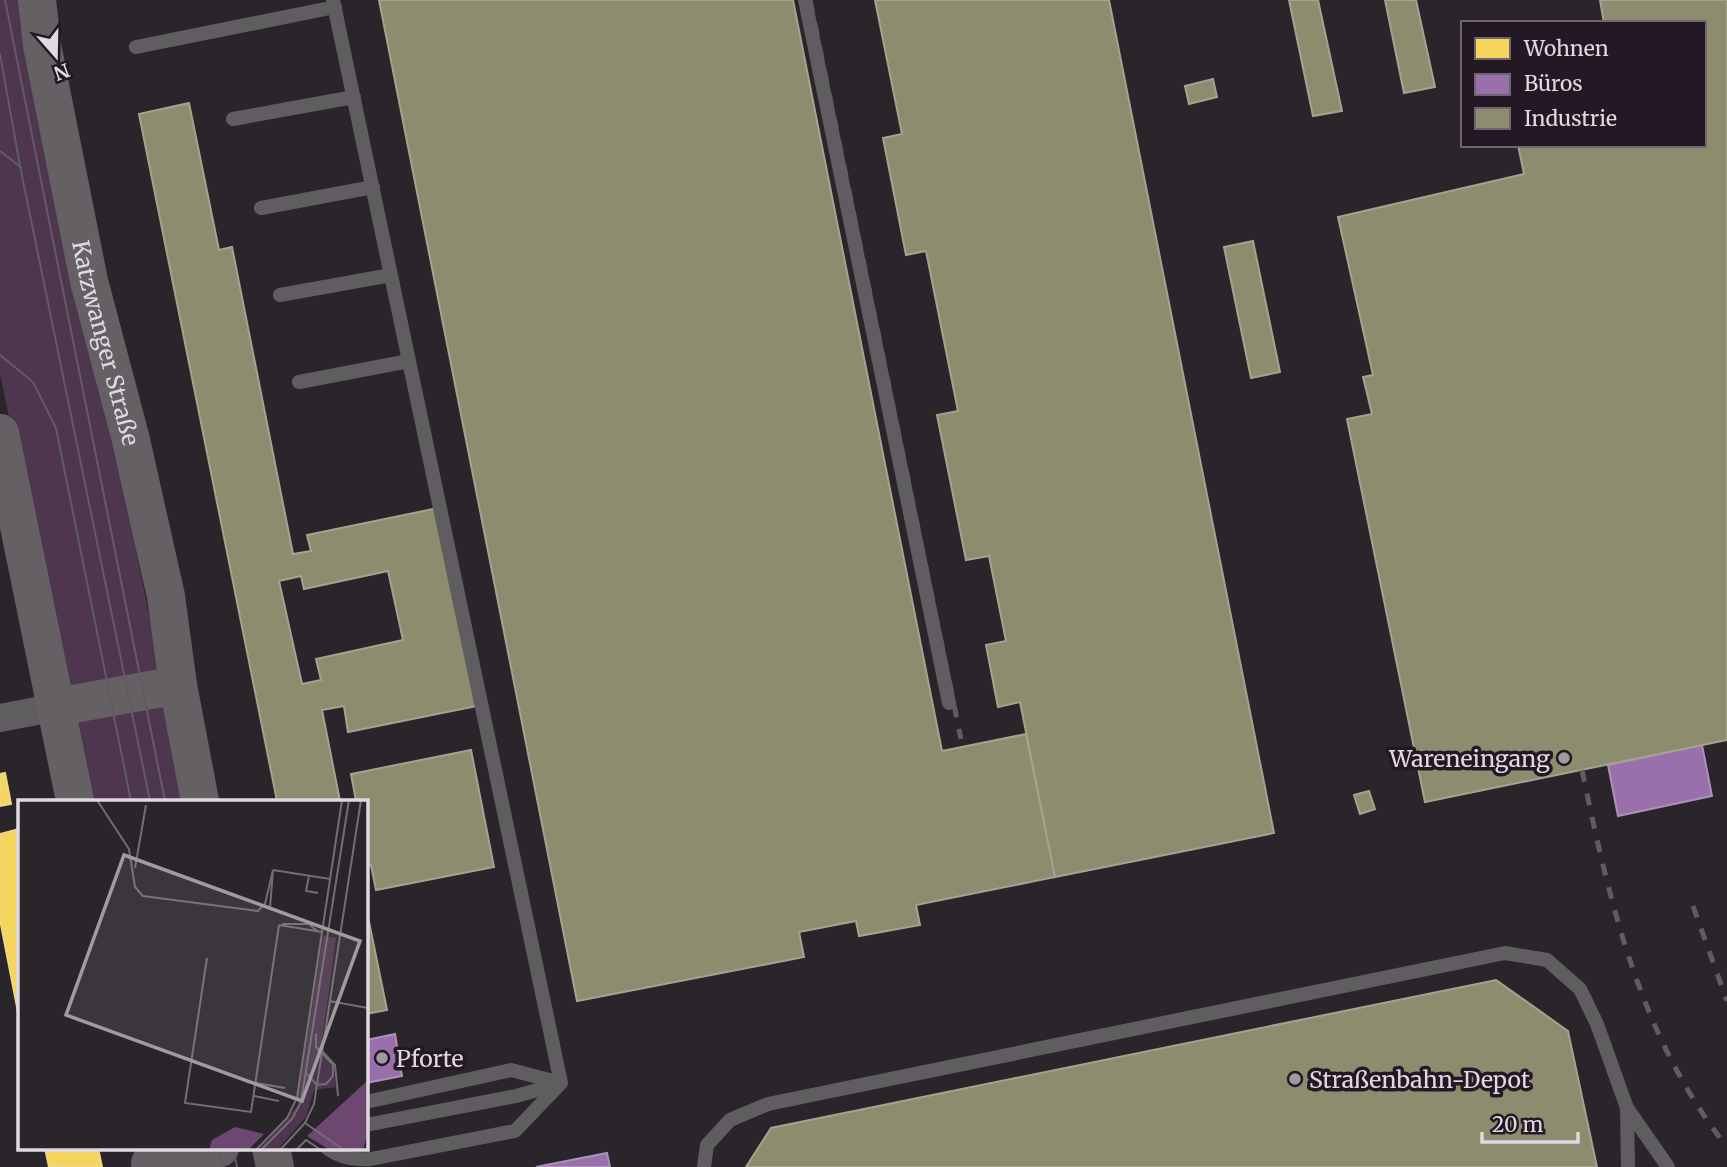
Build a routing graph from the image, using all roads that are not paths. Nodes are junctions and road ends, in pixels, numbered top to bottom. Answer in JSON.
{"nodes":[{"id":1,"x":37,"y":0,"type":"edge"},
{"id":2,"x":805,"y":0,"type":"edge"},
{"id":3,"x":334,"y":4,"type":"edge"},
{"id":4,"x":136,"y":47,"type":"dead end"},
{"id":5,"x":354,"y":97,"type":"junction"},
{"id":6,"x":233,"y":120,"type":"dead end"},
{"id":7,"x":373,"y":187,"type":"junction"},
{"id":8,"x":261,"y":208,"type":"dead end"},
{"id":9,"x":391,"y":275,"type":"junction"},
{"id":10,"x":280,"y":295,"type":"dead end"},
{"id":11,"x":409,"y":361,"type":"junction"},
{"id":12,"x":299,"y":382,"type":"dead end"},
{"id":13,"x":0,"y":433,"type":"edge"},
{"id":14,"x":178,"y":685,"type":"junction"},
{"id":15,"x":949,"y":703,"type":"dead end"},
{"id":16,"x":57,"y":707,"type":"junction"},
{"id":17,"x":0,"y":718,"type":"edge"},
{"id":18,"x":75,"y":800,"type":"edge"},
{"id":19,"x":200,"y":800,"type":"edge"},
{"id":20,"x":561,"y":1083,"type":"junction"},
{"id":21,"x":368,"y":1102,"type":"edge"},
{"id":22,"x":1627,"y":1108,"type":"junction"},
{"id":23,"x":368,"y":1125,"type":"edge"},
{"id":24,"x":207,"y":1150,"type":"edge"},
{"id":25,"x":330,"y":1150,"type":"edge"},
{"id":26,"x":149,"y":1159,"type":"edge"},
{"id":27,"x":704,"y":1167,"type":"edge"},
{"id":28,"x":1628,"y":1167,"type":"edge"},
{"id":29,"x":1668,"y":1167,"type":"edge"}],
"edges":[{"from":1,"to":14,"type":"main road","name":"Katzwanger Straße"},
{"from":2,"to":15,"type":"lane"},
{"from":3,"to":4,"type":"lane"},
{"from":3,"to":5,"type":"lane"},
{"from":5,"to":6,"type":"lane"},
{"from":5,"to":7,"type":"lane"},
{"from":7,"to":8,"type":"lane"},
{"from":7,"to":9,"type":"lane"},
{"from":9,"to":10,"type":"lane"},
{"from":9,"to":11,"type":"lane"},
{"from":11,"to":12,"type":"lane"},
{"from":11,"to":20,"type":"lane"},
{"from":13,"to":16,"type":"main road"},
{"from":14,"to":16,"type":"main road"},
{"from":14,"to":19,"type":"main road","name":"Katzwanger Straße"},
{"from":16,"to":17,"type":"street"},
{"from":16,"to":18,"type":"main road"},
{"from":20,"to":21,"type":"lane"},
{"from":20,"to":23,"type":"lane"},
{"from":20,"to":25,"type":"lane"},
{"from":22,"to":27,"type":"lane"},
{"from":22,"to":28,"type":"lane"},
{"from":22,"to":29,"type":"lane"},
{"from":24,"to":26,"type":"main road"}]}
